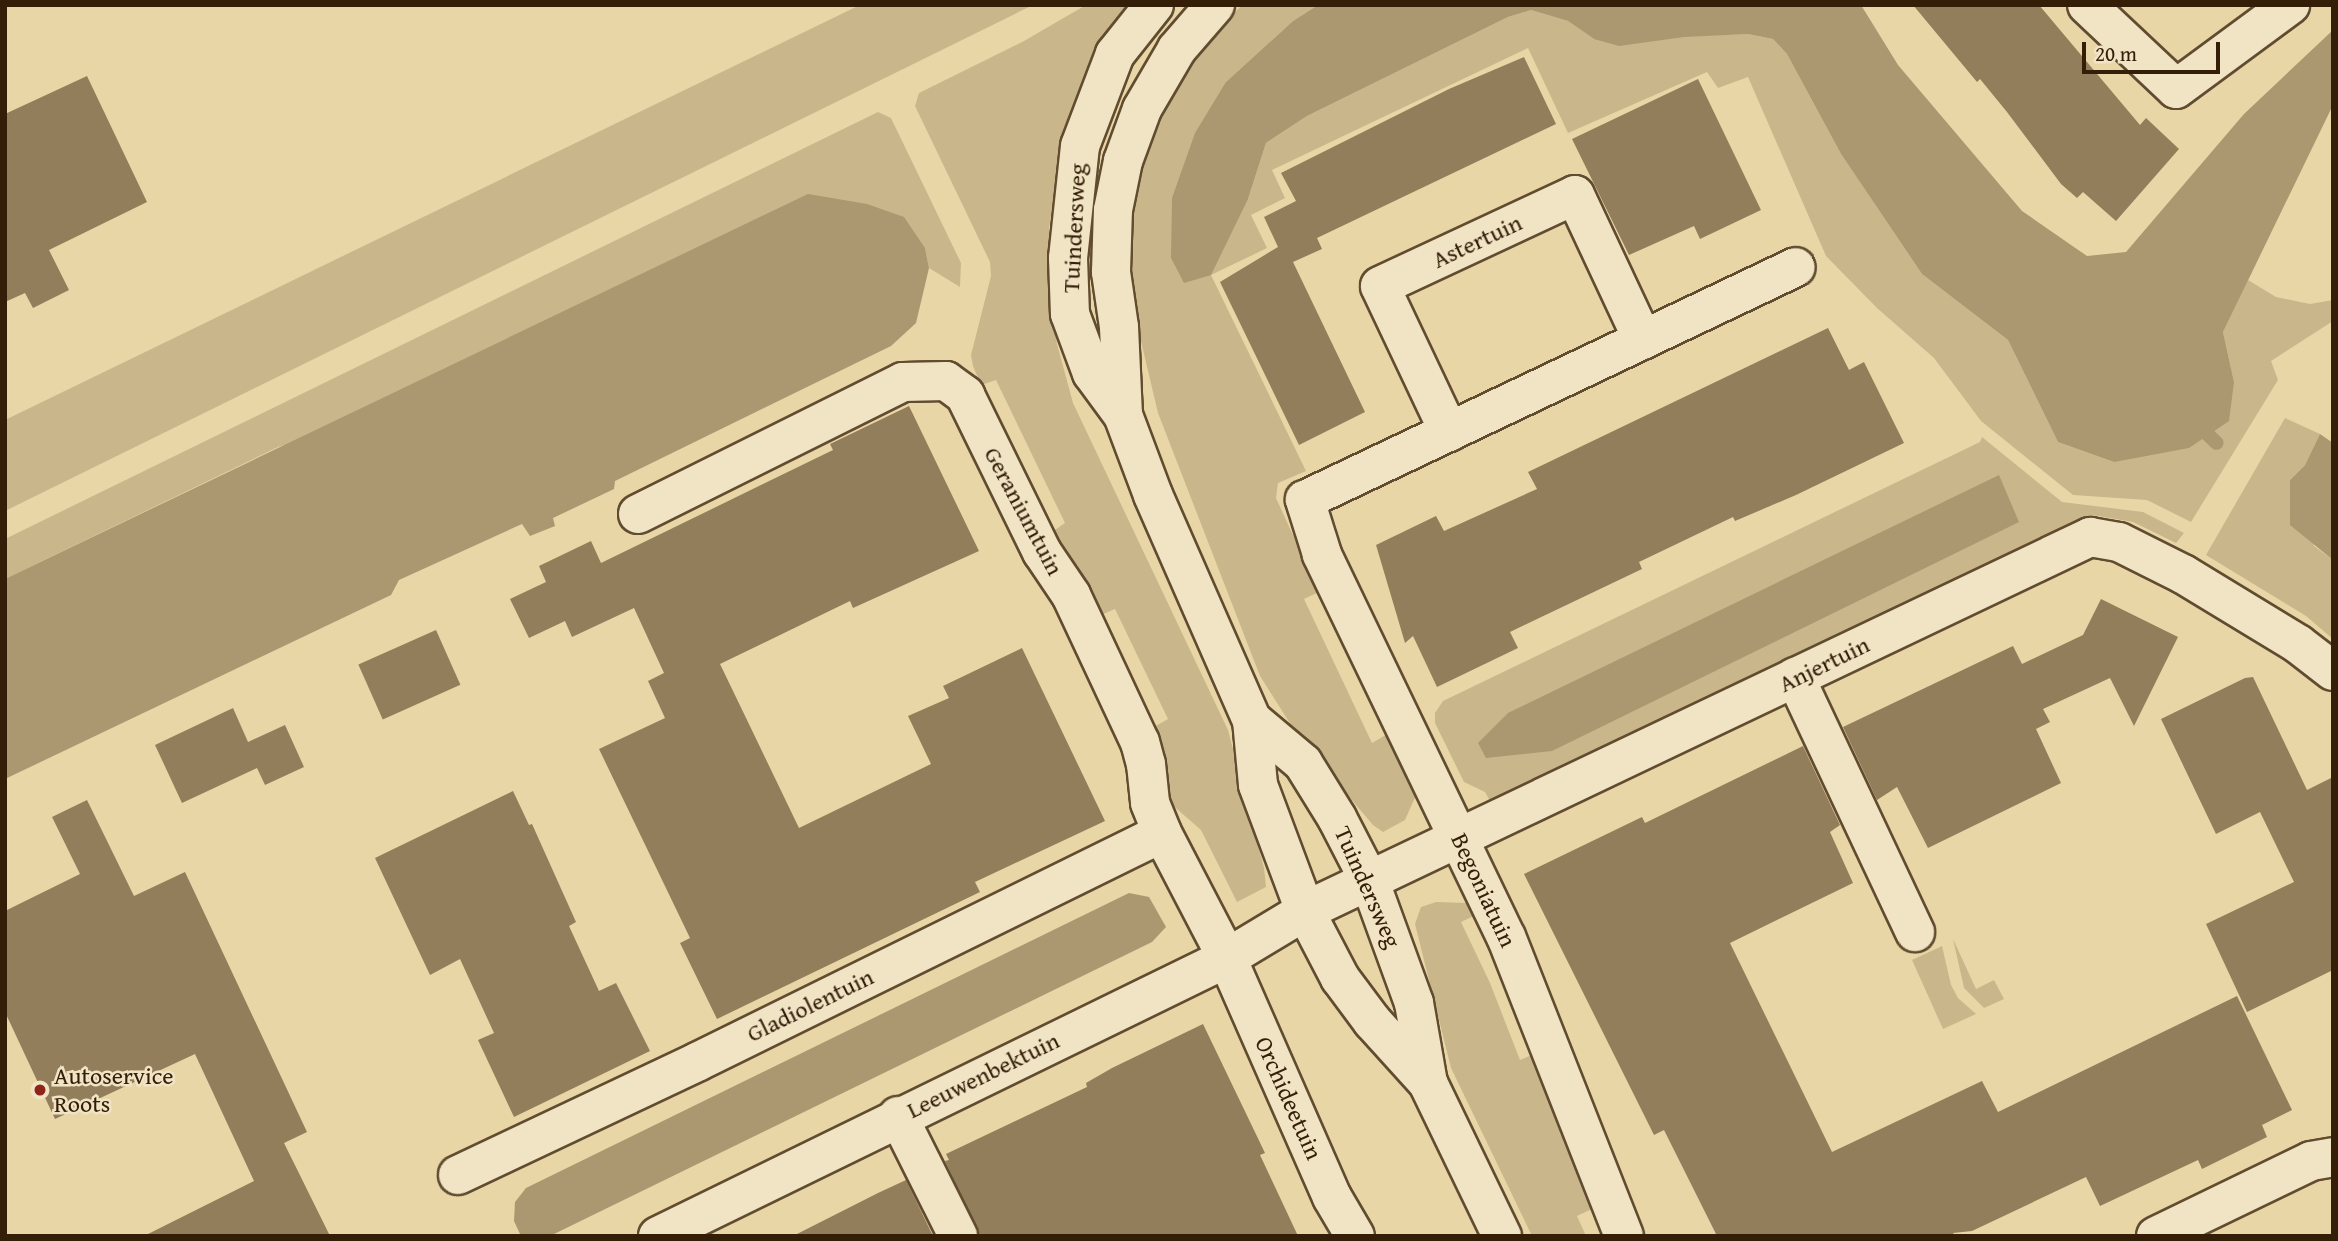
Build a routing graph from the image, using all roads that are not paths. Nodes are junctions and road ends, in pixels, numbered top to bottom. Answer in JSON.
{"nodes":[{"id":1,"x":1154,"y":5,"type":"edge"},
{"id":2,"x":1215,"y":5,"type":"edge"},
{"id":3,"x":2087,"y":5,"type":"edge"},
{"id":4,"x":2290,"y":5,"type":"edge"},
{"id":5,"x":1796,"y":267,"type":"dead end"},
{"id":6,"x":1643,"y":340,"type":"junction"},
{"id":7,"x":1123,"y":415,"type":"junction"},
{"id":8,"x":1449,"y":432,"type":"junction"},
{"id":9,"x":638,"y":514,"type":"dead end"},
{"id":10,"x":2333,"y":671,"type":"edge"},
{"id":11,"x":1795,"y":677,"type":"junction"},
{"id":12,"x":1252,"y":720,"type":"junction"},
{"id":13,"x":1162,"y":833,"type":"junction"},
{"id":14,"x":1460,"y":839,"type":"junction"},
{"id":15,"x":1370,"y":882,"type":"junction"},
{"id":16,"x":1305,"y":911,"type":"junction"},
{"id":17,"x":1915,"y":932,"type":"dead end"},
{"id":18,"x":1227,"y":958,"type":"junction"},
{"id":19,"x":1429,"y":1083,"type":"junction"},
{"id":20,"x":898,"y":1116,"type":"junction"},
{"id":21,"x":2333,"y":1157,"type":"edge"},
{"id":22,"x":458,"y":1175,"type":"dead end"},
{"id":23,"x":659,"y":1236,"type":"edge"},
{"id":24,"x":958,"y":1236,"type":"edge"},
{"id":25,"x":1355,"y":1236,"type":"edge"},
{"id":26,"x":1502,"y":1236,"type":"edge"},
{"id":27,"x":1624,"y":1236,"type":"edge"},
{"id":28,"x":2156,"y":1236,"type":"edge"}],
"edges":[{"from":1,"to":7,"type":"street","name":"Tuindersweg"},
{"from":2,"to":7,"type":"street","name":"Tuindersweg"},
{"from":3,"to":4,"type":"street"},
{"from":5,"to":6,"type":"street"},
{"from":6,"to":8,"type":"street"},
{"from":6,"to":8,"type":"street","name":"Astertuin"},
{"from":7,"to":12,"type":"street","name":"Tuindersweg"},
{"from":8,"to":14,"type":"street","name":"Begoniatuin"},
{"from":9,"to":13,"type":"street","name":"Geraniumtuin"},
{"from":10,"to":11,"type":"street","name":"Anjertuin"},
{"from":11,"to":14,"type":"street","name":"Anjertuin"},
{"from":11,"to":17,"type":"street"},
{"from":12,"to":15,"type":"street","name":"Tuindersweg"},
{"from":12,"to":16,"type":"street","name":"Tuindersweg"},
{"from":13,"to":18,"type":"street","name":"Geraniumtuin"},
{"from":13,"to":22,"type":"street","name":"Gladiolentuin"},
{"from":14,"to":15,"type":"street","name":"Anjertuin"},
{"from":14,"to":27,"type":"street","name":"Begoniatuin"},
{"from":15,"to":16,"type":"street","name":"Anjertuin"},
{"from":15,"to":19,"type":"street","name":"Tuindersweg"},
{"from":16,"to":18,"type":"street","name":"Leeuwenbektuin"},
{"from":16,"to":19,"type":"street","name":"Tuindersweg"},
{"from":18,"to":20,"type":"street","name":"Leeuwenbektuin"},
{"from":18,"to":25,"type":"street","name":"Orchideetuin"},
{"from":19,"to":26,"type":"street","name":"Tuindersweg"},
{"from":20,"to":23,"type":"street","name":"Leeuwenbektuin"},
{"from":20,"to":24,"type":"street"},
{"from":21,"to":28,"type":"street"}]}
